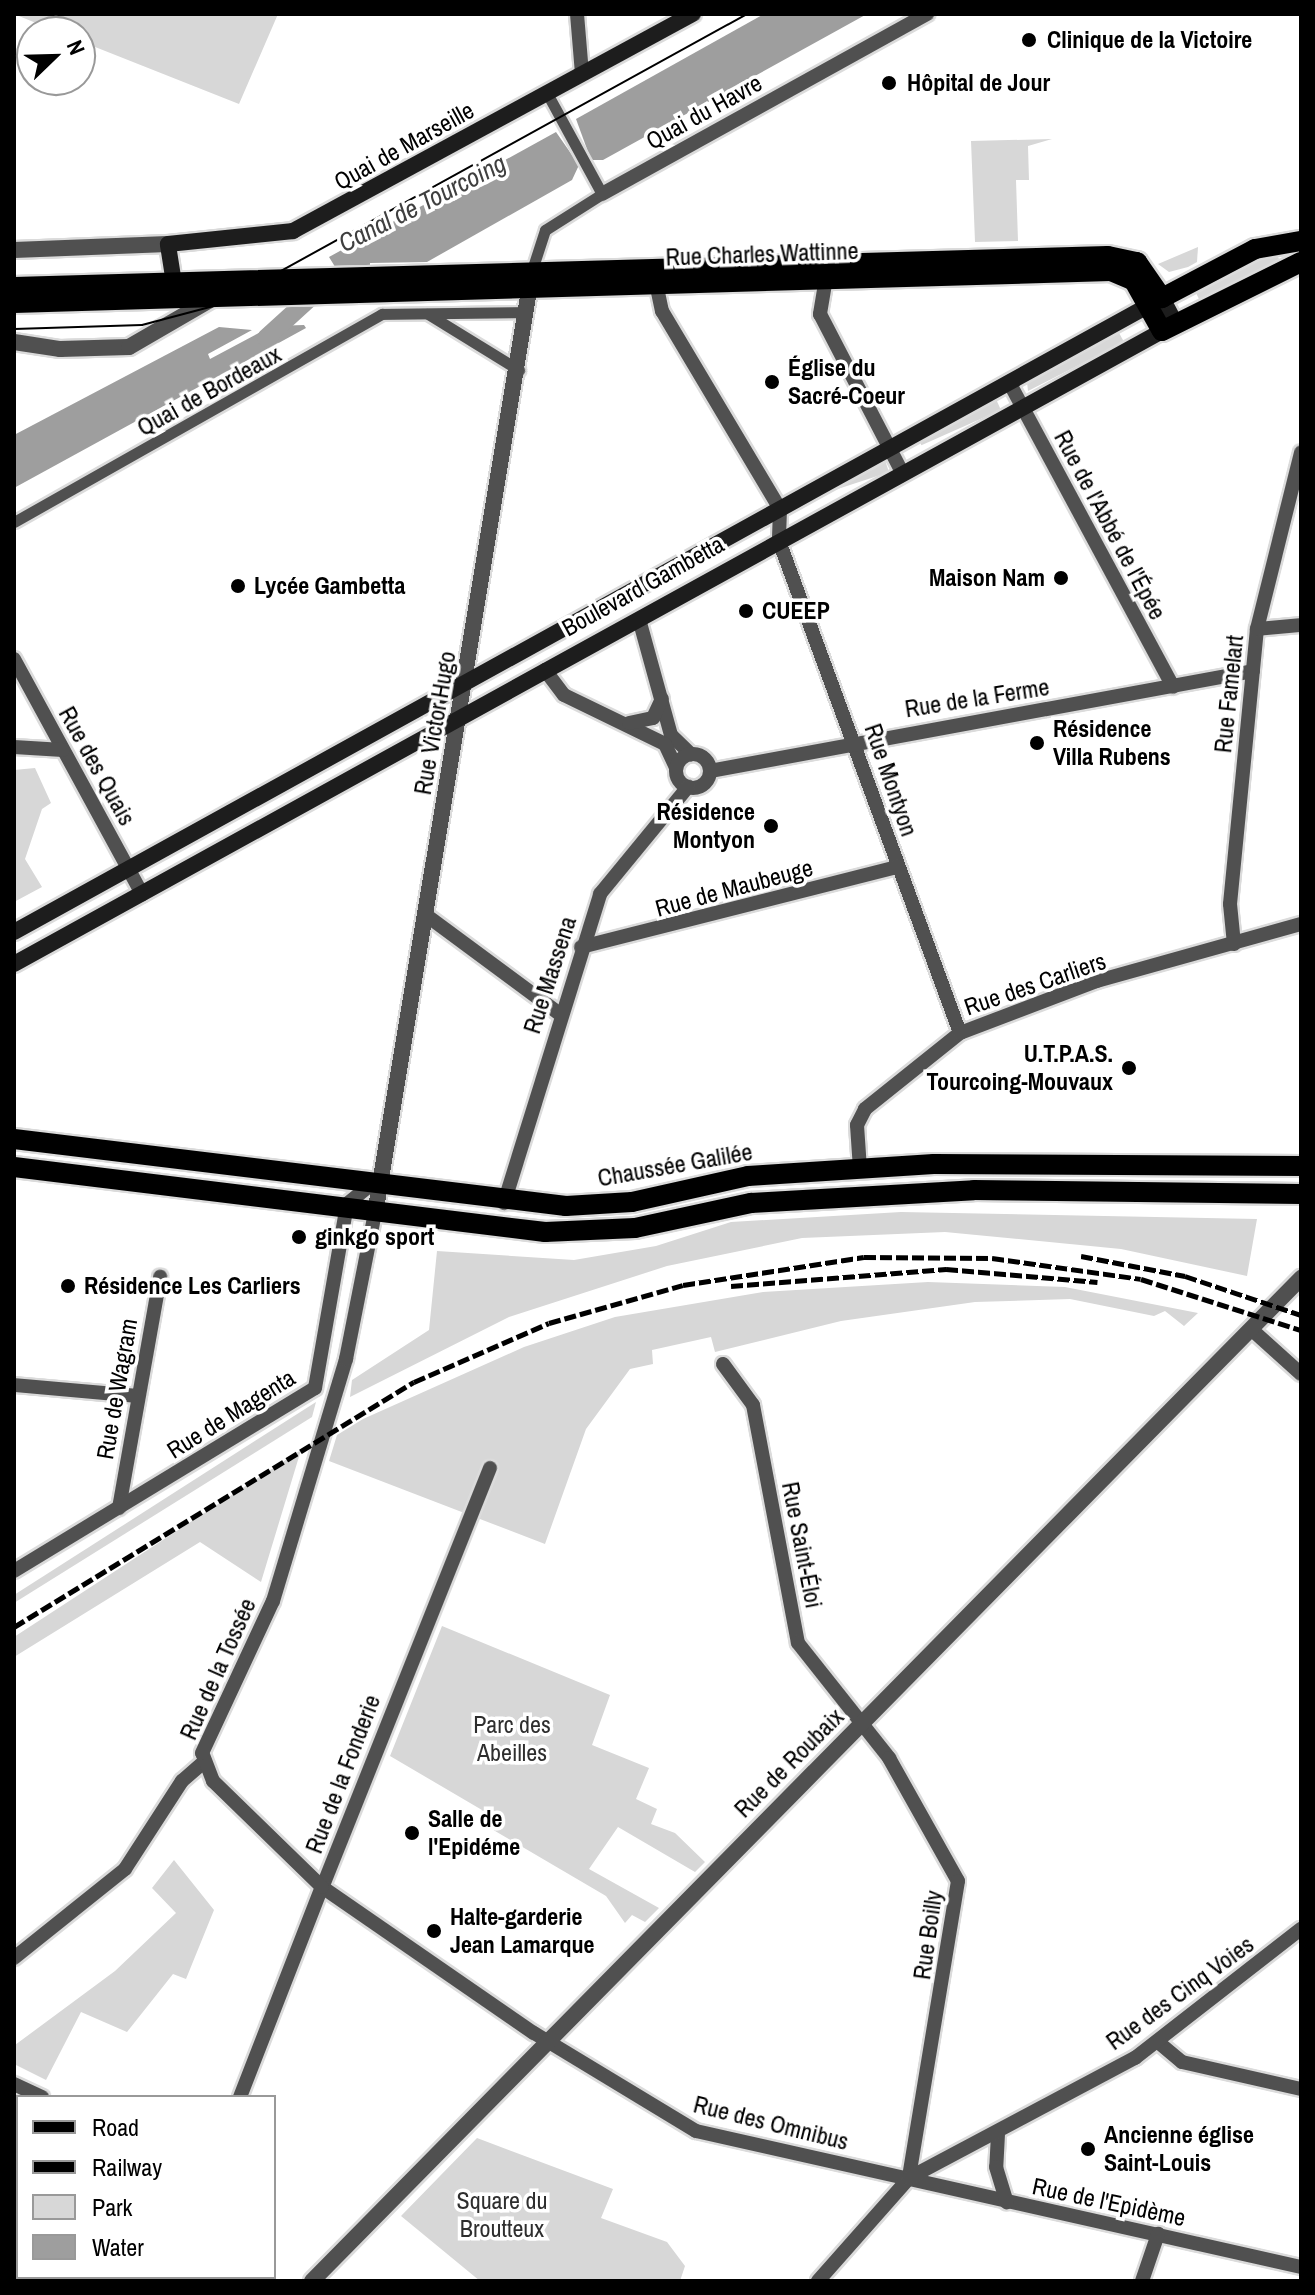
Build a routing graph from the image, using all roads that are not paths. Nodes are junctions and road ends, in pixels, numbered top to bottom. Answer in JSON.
{"nodes":[{"id":1,"x":577,"y":14,"type":"edge"},
{"id":2,"x":693,"y":14,"type":"edge"},
{"id":3,"x":927,"y":14,"type":"edge"},
{"id":4,"x":582,"y":74,"type":"junction"},
{"id":5,"x":547,"y":93,"type":"junction"},
{"id":6,"x":602,"y":194,"type":"junction"},
{"id":7,"x":1301,"y":241,"type":"edge"},
{"id":8,"x":168,"y":244,"type":"junction"},
{"id":9,"x":14,"y":250,"type":"edge"},
{"id":10,"x":1301,"y":262,"type":"edge"},
{"id":11,"x":828,"y":271,"type":"junction"},
{"id":12,"x":531,"y":280,"type":"junction"},
{"id":13,"x":656,"y":283,"type":"junction"},
{"id":14,"x":14,"y":287,"type":"edge"},
{"id":15,"x":175,"y":291,"type":"junction"},
{"id":16,"x":210,"y":300,"type":"junction"},
{"id":17,"x":1155,"y":302,"type":"junction"},
{"id":18,"x":14,"y":303,"type":"edge"},
{"id":19,"x":526,"y":312,"type":"junction"},
{"id":20,"x":428,"y":313,"type":"junction"},
{"id":21,"x":1169,"y":328,"type":"junction"},
{"id":22,"x":167,"y":330,"type":"junction"},
{"id":23,"x":14,"y":342,"type":"edge"},
{"id":24,"x":519,"y":370,"type":"junction"},
{"id":25,"x":1009,"y":382,"type":"junction"},
{"id":26,"x":1023,"y":408,"type":"junction"},
{"id":27,"x":889,"y":448,"type":"junction"},
{"id":28,"x":1301,"y":452,"type":"edge"},
{"id":29,"x":903,"y":474,"type":"junction"},
{"id":30,"x":780,"y":509,"type":"junction"},
{"id":31,"x":14,"y":522,"type":"edge"},
{"id":32,"x":779,"y":541,"type":"junction"},
{"id":33,"x":639,"y":619,"type":"junction"},
{"id":34,"x":1301,"y":625,"type":"edge"},
{"id":35,"x":1257,"y":629,"type":"junction"},
{"id":36,"x":14,"y":659,"type":"edge"},
{"id":37,"x":545,"y":670,"type":"junction"},
{"id":38,"x":1253,"y":671,"type":"junction"},
{"id":39,"x":466,"y":682,"type":"junction"},
{"id":40,"x":1173,"y":687,"type":"junction"},
{"id":41,"x":663,"y":697,"type":"junction"},
{"id":42,"x":461,"y":716,"type":"junction"},
{"id":43,"x":625,"y":722,"type":"junction"},
{"id":44,"x":854,"y":743,"type":"junction"},
{"id":45,"x":14,"y":747,"type":"edge"},
{"id":46,"x":63,"y":750,"type":"junction"},
{"id":47,"x":691,"y":754,"type":"junction"},
{"id":48,"x":676,"y":768,"type":"junction"},
{"id":49,"x":710,"y":771,"type":"junction"},
{"id":50,"x":688,"y":787,"type":"junction"},
{"id":51,"x":898,"y":867,"type":"junction"},
{"id":52,"x":129,"y":869,"type":"junction"},
{"id":53,"x":142,"y":894,"type":"junction"},
{"id":54,"x":426,"y":915,"type":"junction"},
{"id":55,"x":1301,"y":924,"type":"edge"},
{"id":56,"x":14,"y":932,"type":"edge"},
{"id":57,"x":1234,"y":944,"type":"junction"},
{"id":58,"x":581,"y":947,"type":"junction"},
{"id":59,"x":14,"y":964,"type":"edge"},
{"id":60,"x":560,"y":1014,"type":"junction"},
{"id":61,"x":960,"y":1033,"type":"junction"},
{"id":62,"x":14,"y":1139,"type":"edge"},
{"id":63,"x":1301,"y":1166,"type":"edge"},
{"id":64,"x":14,"y":1167,"type":"edge"},
{"id":65,"x":860,"y":1169,"type":"junction"},
{"id":66,"x":380,"y":1181,"type":"junction"},
{"id":67,"x":1301,"y":1194,"type":"edge"},
{"id":68,"x":504,"y":1203,"type":"junction"},
{"id":69,"x":347,"y":1204,"type":"junction"},
{"id":70,"x":376,"y":1208,"type":"junction"},
{"id":71,"x":160,"y":1277,"type":"dead end"},
{"id":72,"x":1301,"y":1278,"type":"edge"},
{"id":73,"x":1251,"y":1329,"type":"junction"},
{"id":74,"x":723,"y":1364,"type":"dead end"},
{"id":75,"x":1301,"y":1374,"type":"edge"},
{"id":76,"x":14,"y":1385,"type":"edge"},
{"id":77,"x":137,"y":1396,"type":"junction"},
{"id":78,"x":490,"y":1468,"type":"dead end"},
{"id":79,"x":119,"y":1508,"type":"junction"},
{"id":80,"x":14,"y":1571,"type":"edge"},
{"id":81,"x":860,"y":1726,"type":"junction"},
{"id":82,"x":203,"y":1763,"type":"junction"},
{"id":83,"x":322,"y":1887,"type":"junction"},
{"id":84,"x":1301,"y":1929,"type":"edge"},
{"id":85,"x":14,"y":1958,"type":"edge"},
{"id":86,"x":548,"y":2042,"type":"junction"},
{"id":87,"x":1158,"y":2042,"type":"junction"},
{"id":88,"x":14,"y":2084,"type":"edge"},
{"id":89,"x":1301,"y":2089,"type":"edge"},
{"id":90,"x":38,"y":2095,"type":"edge"},
{"id":91,"x":241,"y":2095,"type":"edge"},
{"id":92,"x":998,"y":2134,"type":"junction"},
{"id":93,"x":909,"y":2178,"type":"junction"},
{"id":94,"x":1007,"y":2202,"type":"junction"},
{"id":95,"x":1158,"y":2234,"type":"junction"},
{"id":96,"x":1301,"y":2267,"type":"edge"},
{"id":97,"x":312,"y":2281,"type":"edge"},
{"id":98,"x":818,"y":2281,"type":"edge"},
{"id":99,"x":1142,"y":2281,"type":"edge"}],
"edges":[{"from":1,"to":4,"type":"street"},
{"from":2,"to":4,"type":"main road","name":"Quai de Marseille"},
{"from":3,"to":6,"type":"street","name":"Quai du Havre"},
{"from":4,"to":5,"type":"main road","name":"Quai de Marseille"},
{"from":5,"to":6,"type":"street"},
{"from":5,"to":8,"type":"main road","name":"Quai de Marseille"},
{"from":6,"to":12,"type":"street","name":"Quai du Havre"},
{"from":7,"to":17,"type":"main road","name":"Boulevard Gambetta"},
{"from":8,"to":9,"type":"street"},
{"from":8,"to":15,"type":"main road"},
{"from":10,"to":21,"type":"main road","name":"Boulevard Gambetta"},
{"from":11,"to":12,"type":"main road","name":"Rue Charles Wattinne"},
{"from":11,"to":13,"type":"main road","name":"Rue Charles Wattinne"},
{"from":11,"to":17,"type":"main road","name":"Rue Charles Wattinne"},
{"from":11,"to":27,"type":"street"},
{"from":12,"to":13,"type":"main road","name":"Rue Charles Wattinne"},
{"from":12,"to":15,"type":"main road","name":"Rue Charles Wattinne"},
{"from":12,"to":16,"type":"main road","name":"Rue Charles Wattinne"},
{"from":12,"to":19,"type":"street","name":"Rue Victor Hugo"},
{"from":13,"to":30,"type":"street"},
{"from":14,"to":15,"type":"main road"},
{"from":15,"to":16,"type":"main road","name":"Rue Charles Wattinne"},
{"from":15,"to":18,"type":"main road"},
{"from":15,"to":22,"type":"street"},
{"from":16,"to":22,"type":"street"},
{"from":17,"to":21,"type":"main road","name":"Rue Charles Wattinne"},
{"from":17,"to":25,"type":"main road","name":"Boulevard Gambetta"},
{"from":19,"to":20,"type":"street","name":"Quai de Bordeaux"},
{"from":19,"to":24,"type":"street","name":"Rue Victor Hugo"},
{"from":20,"to":24,"type":"street"},
{"from":20,"to":31,"type":"street","name":"Quai de Bordeaux"},
{"from":21,"to":26,"type":"main road","name":"Boulevard Gambetta"},
{"from":22,"to":23,"type":"street"},
{"from":24,"to":39,"type":"street","name":"Rue Victor Hugo"},
{"from":25,"to":26,"type":"street","name":"Rue de l'Abbé de l'Épée"},
{"from":25,"to":27,"type":"main road","name":"Boulevard Gambetta"},
{"from":26,"to":29,"type":"main road","name":"Boulevard Gambetta"},
{"from":26,"to":40,"type":"street","name":"Rue de l'Abbé de l'Épée"},
{"from":27,"to":29,"type":"street"},
{"from":27,"to":30,"type":"main road","name":"Boulevard Gambetta"},
{"from":28,"to":35,"type":"street","name":"Rue Famelart"},
{"from":29,"to":32,"type":"main road","name":"Boulevard Gambetta"},
{"from":30,"to":32,"type":"street"},
{"from":30,"to":39,"type":"main road","name":"Boulevard Gambetta"},
{"from":32,"to":33,"type":"main road","name":"Boulevard Gambetta"},
{"from":32,"to":44,"type":"street","name":"Rue Montyon"},
{"from":33,"to":37,"type":"main road","name":"Boulevard Gambetta"},
{"from":33,"to":41,"type":"street"},
{"from":34,"to":35,"type":"street"},
{"from":35,"to":38,"type":"street","name":"Rue Famelart"},
{"from":36,"to":46,"type":"street","name":"Rue des Quais"},
{"from":37,"to":42,"type":"main road","name":"Boulevard Gambetta"},
{"from":37,"to":43,"type":"street"},
{"from":38,"to":40,"type":"street","name":"Rue de la Ferme"},
{"from":38,"to":57,"type":"street","name":"Rue Famelart"},
{"from":39,"to":42,"type":"street","name":"Rue Victor Hugo"},
{"from":39,"to":52,"type":"main road","name":"Boulevard Gambetta"},
{"from":40,"to":44,"type":"street","name":"Rue de la Ferme"},
{"from":41,"to":43,"type":"street"},
{"from":41,"to":47,"type":"street"},
{"from":42,"to":53,"type":"main road","name":"Boulevard Gambetta"},
{"from":42,"to":54,"type":"street","name":"Rue Victor Hugo"},
{"from":43,"to":48,"type":"street"},
{"from":44,"to":49,"type":"street","name":"Rue de la Ferme"},
{"from":44,"to":51,"type":"street","name":"Rue Montyon"},
{"from":45,"to":46,"type":"street"},
{"from":46,"to":52,"type":"street","name":"Rue des Quais"},
{"from":47,"to":48,"type":"street"},
{"from":47,"to":49,"type":"street"},
{"from":48,"to":50,"type":"street"},
{"from":49,"to":50,"type":"street","name":"Rue Massena"},
{"from":50,"to":58,"type":"street","name":"Rue Massena"},
{"from":51,"to":58,"type":"street","name":"Rue de Maubeuge"},
{"from":51,"to":61,"type":"street","name":"Rue Montyon"},
{"from":52,"to":53,"type":"street","name":"Rue des Quais"},
{"from":52,"to":56,"type":"main road","name":"Boulevard Gambetta"},
{"from":53,"to":59,"type":"main road","name":"Boulevard Gambetta"},
{"from":54,"to":60,"type":"street"},
{"from":54,"to":66,"type":"street","name":"Rue Victor Hugo"},
{"from":55,"to":57,"type":"street","name":"Rue des Carliers"},
{"from":57,"to":61,"type":"street","name":"Rue des Carliers"},
{"from":58,"to":60,"type":"street","name":"Rue Massena"},
{"from":60,"to":68,"type":"street","name":"Rue Massena"},
{"from":61,"to":65,"type":"street","name":"Rue des Carliers"},
{"from":62,"to":66,"type":"main road","name":"Chaussée Galilée"},
{"from":63,"to":65,"type":"main road","name":"Chaussée Galilée"},
{"from":64,"to":69,"type":"main road","name":"Chaussée Galilée"},
{"from":65,"to":68,"type":"main road","name":"Chaussée Galilée"},
{"from":66,"to":68,"type":"main road","name":"Chaussée Galilée"},
{"from":66,"to":69,"type":"street"},
{"from":66,"to":70,"type":"street","name":"Rue Victor Hugo"},
{"from":67,"to":70,"type":"main road","name":"Chaussée Galilée"},
{"from":69,"to":70,"type":"main road","name":"Chaussée Galilée"},
{"from":69,"to":79,"type":"street","name":"Rue de Magenta"},
{"from":70,"to":82,"type":"street","name":"Rue de la Tossée"},
{"from":71,"to":77,"type":"street","name":"Rue de Wagram"},
{"from":72,"to":73,"type":"street","name":"Rue de Roubaix"},
{"from":73,"to":75,"type":"street"},
{"from":73,"to":81,"type":"street","name":"Rue de Roubaix"},
{"from":74,"to":81,"type":"street","name":"Rue Saint-Éloi"},
{"from":76,"to":77,"type":"street"},
{"from":77,"to":79,"type":"street","name":"Rue de Wagram"},
{"from":78,"to":83,"type":"street","name":"Rue de la Fonderie"},
{"from":79,"to":80,"type":"street","name":"Rue de Magenta"},
{"from":81,"to":86,"type":"street","name":"Rue de Roubaix"},
{"from":81,"to":93,"type":"street","name":"Rue Boilly"},
{"from":82,"to":83,"type":"street","name":"Rue de la Tossée"},
{"from":82,"to":85,"type":"street"},
{"from":83,"to":86,"type":"street","name":"Rue de la Fonderie"},
{"from":83,"to":91,"type":"street"},
{"from":84,"to":87,"type":"street","name":"Rue des Cinq Voies"},
{"from":86,"to":93,"type":"street","name":"Rue des Omnibus"},
{"from":86,"to":97,"type":"street","name":"Rue de Roubaix"},
{"from":87,"to":89,"type":"street"},
{"from":87,"to":92,"type":"street","name":"Rue des Cinq Voies"},
{"from":88,"to":90,"type":"street"},
{"from":92,"to":93,"type":"street","name":"Rue des Cinq Voies"},
{"from":92,"to":94,"type":"street"},
{"from":93,"to":94,"type":"street","name":"Rue de l'Epidème"},
{"from":93,"to":98,"type":"street","name":"Rue des Cinq Voies"},
{"from":94,"to":95,"type":"street","name":"Rue de l'Epidème"},
{"from":95,"to":96,"type":"street","name":"Rue de l'Epidème"},
{"from":95,"to":99,"type":"street"}]}
